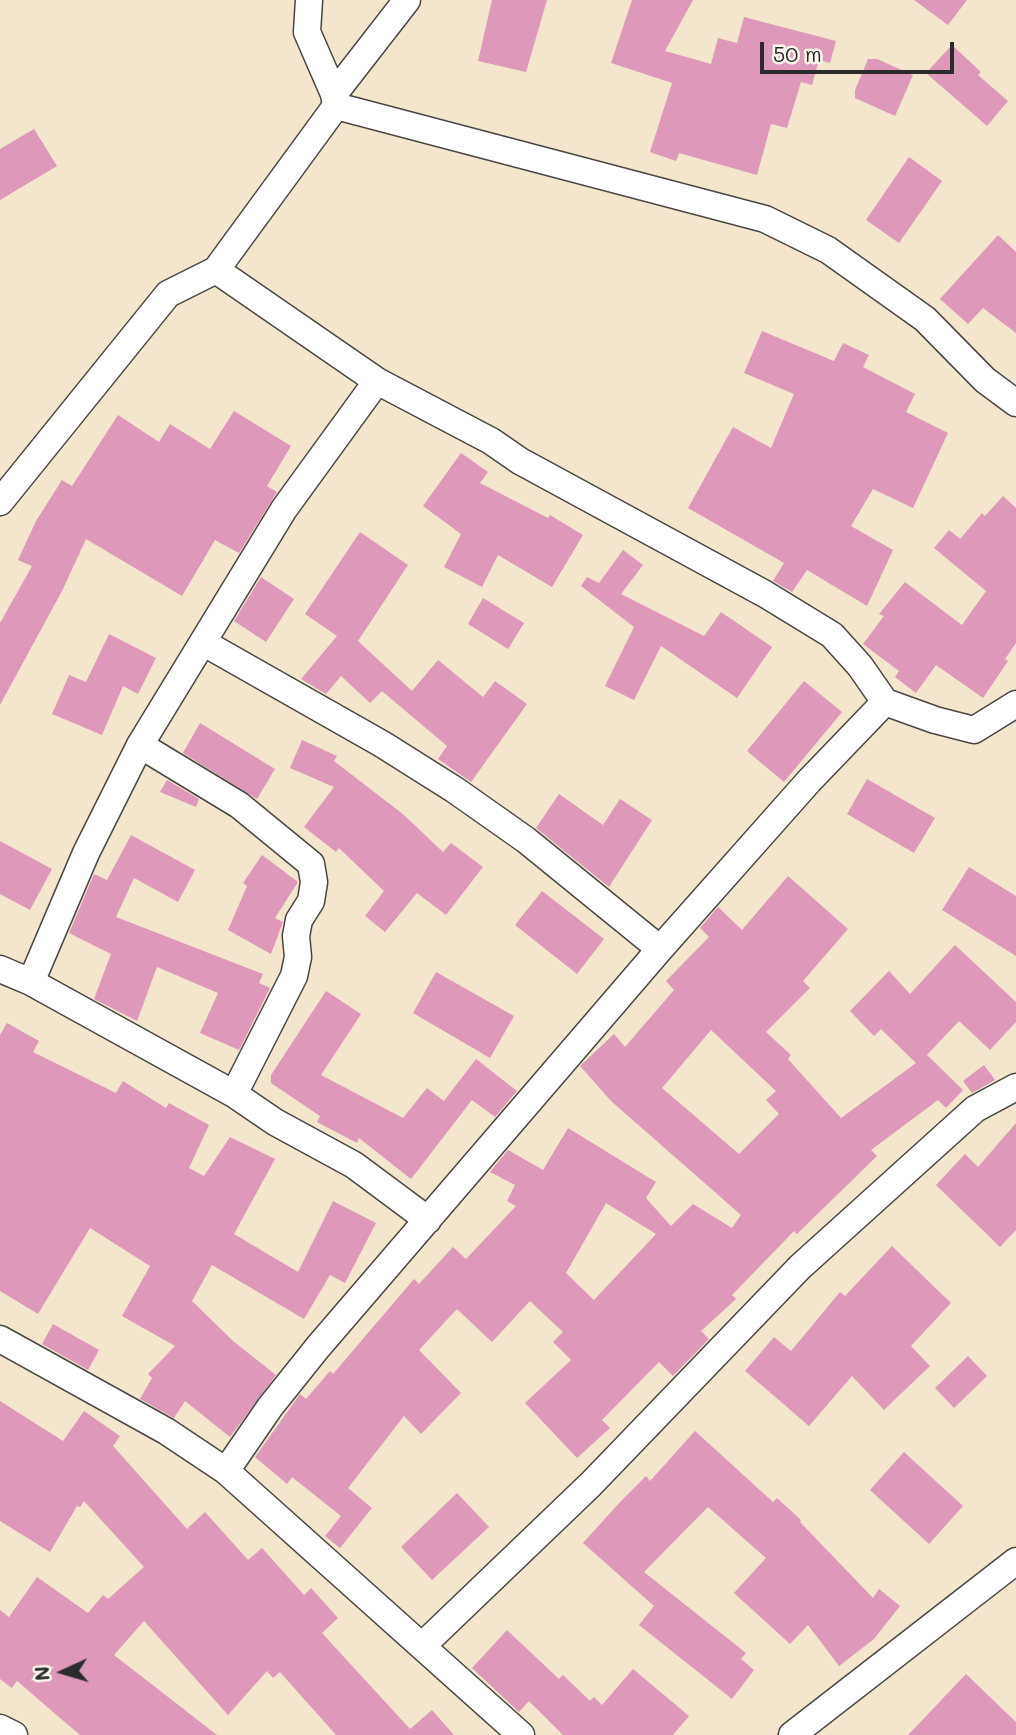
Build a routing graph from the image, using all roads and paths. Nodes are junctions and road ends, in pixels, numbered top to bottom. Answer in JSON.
{"nodes":[{"id":1,"x":309,"y":0,"type":"edge"},
{"id":2,"x":407,"y":0,"type":"edge"},
{"id":3,"x":335,"y":100,"type":"junction"},
{"id":4,"x":216,"y":270,"type":"junction"},
{"id":5,"x":377,"y":381,"type":"junction"},
{"id":6,"x":1016,"y":403,"type":"edge"},
{"id":7,"x":0,"y":502,"type":"edge"},
{"id":8,"x":204,"y":643,"type":"junction"},
{"id":9,"x":885,"y":702,"type":"junction"},
{"id":10,"x":1016,"y":704,"type":"edge"},
{"id":11,"x":140,"y":745,"type":"junction"},
{"id":12,"x":660,"y":949,"type":"junction"},
{"id":13,"x":0,"y":969,"type":"edge"},
{"id":14,"x":31,"y":982,"type":"junction"},
{"id":15,"x":1016,"y":1087,"type":"edge"},
{"id":16,"x":234,"y":1094,"type":"junction"},
{"id":17,"x":428,"y":1220,"type":"junction"},
{"id":18,"x":0,"y":1339,"type":"edge"},
{"id":19,"x":226,"y":1471,"type":"junction"},
{"id":20,"x":1016,"y":1561,"type":"edge"},
{"id":21,"x":422,"y":1646,"type":"junction"},
{"id":22,"x":521,"y":1735,"type":"edge"},
{"id":23,"x":792,"y":1735,"type":"edge"}],
"edges":[{"from":1,"to":3,"type":"street"},
{"from":2,"to":3,"type":"street"},
{"from":3,"to":4,"type":"street"},
{"from":3,"to":6,"type":"street"},
{"from":4,"to":5,"type":"street"},
{"from":4,"to":7,"type":"street"},
{"from":5,"to":8,"type":"street"},
{"from":5,"to":9,"type":"street"},
{"from":8,"to":11,"type":"street"},
{"from":8,"to":12,"type":"street"},
{"from":9,"to":10,"type":"street"},
{"from":9,"to":12,"type":"street"},
{"from":11,"to":14,"type":"street"},
{"from":11,"to":16,"type":"street"},
{"from":12,"to":17,"type":"street"},
{"from":13,"to":14,"type":"street"},
{"from":14,"to":16,"type":"street"},
{"from":15,"to":21,"type":"street"},
{"from":16,"to":17,"type":"street"},
{"from":17,"to":19,"type":"street"},
{"from":18,"to":19,"type":"street"},
{"from":19,"to":21,"type":"street"},
{"from":20,"to":23,"type":"street"},
{"from":21,"to":22,"type":"street"}]}
